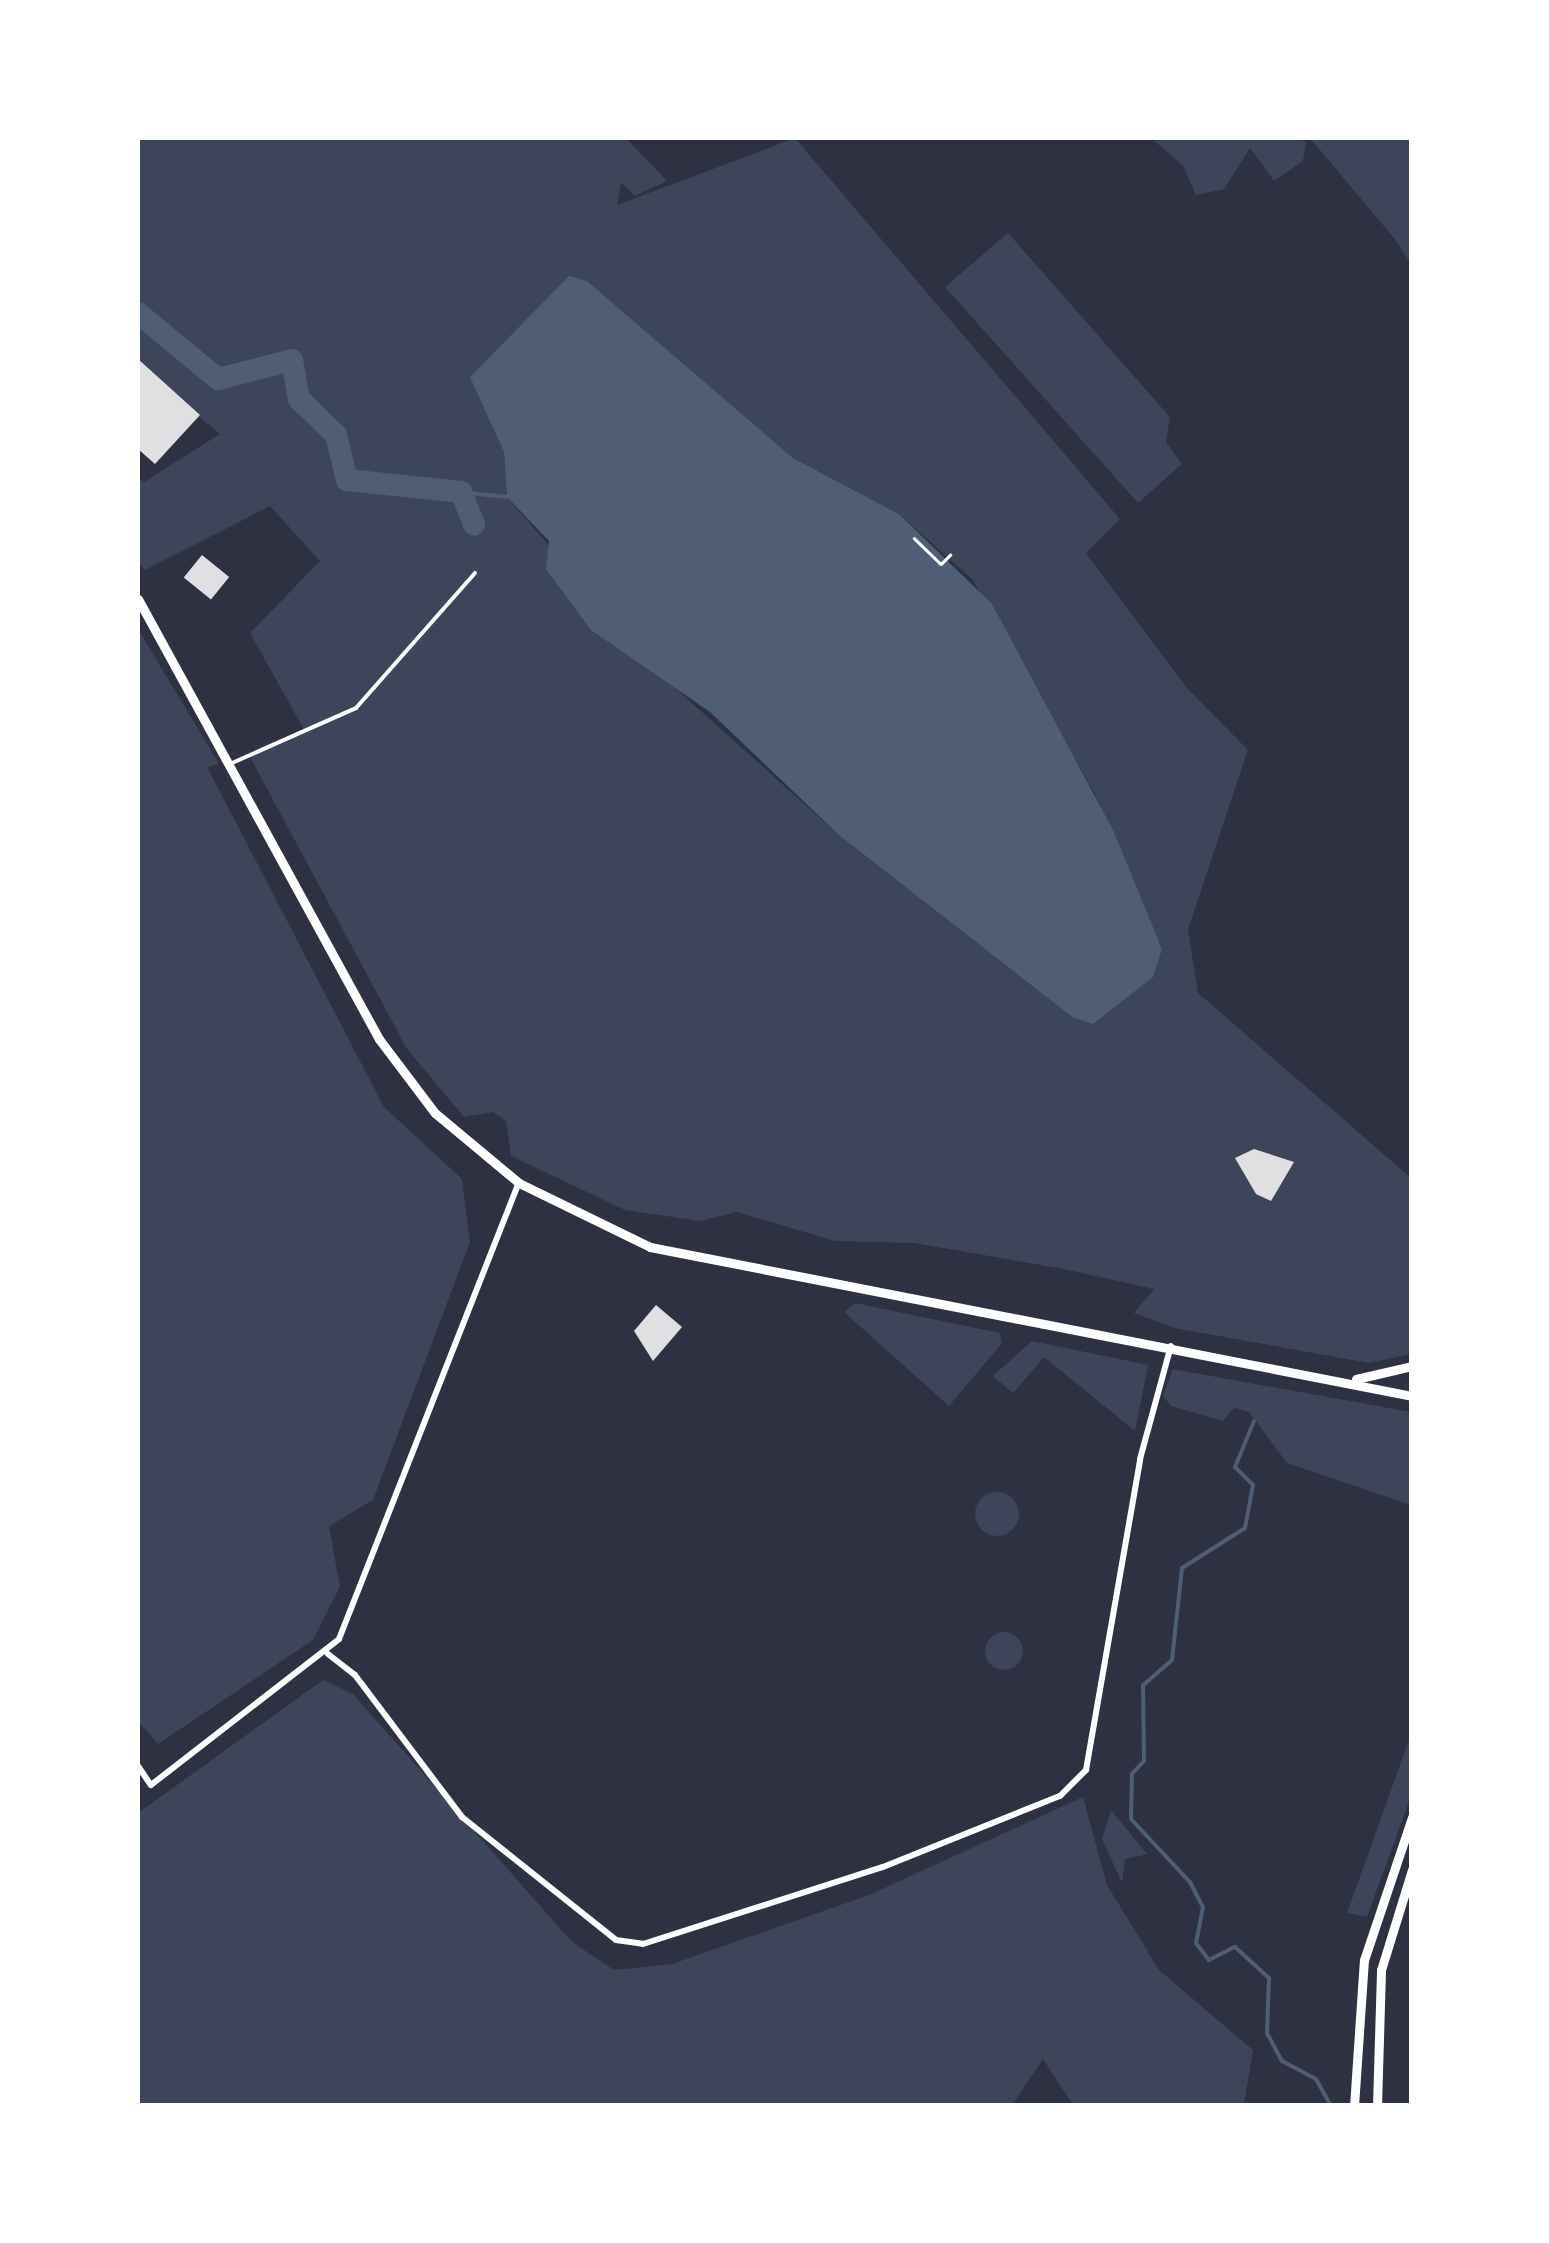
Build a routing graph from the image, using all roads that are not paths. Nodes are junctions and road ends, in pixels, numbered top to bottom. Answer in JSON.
{"nodes":[{"id":1,"x":474,"y":573,"type":"dead end"},
{"id":2,"x":138,"y":600,"type":"edge"},
{"id":3,"x":232,"y":764,"type":"junction"},
{"id":4,"x":519,"y":1183,"type":"junction"},
{"id":5,"x":1172,"y":1346,"type":"junction"},
{"id":6,"x":1412,"y":1366,"type":"edge"},
{"id":7,"x":1356,"y":1379,"type":"junction"},
{"id":8,"x":1412,"y":1396,"type":"edge"},
{"id":9,"x":328,"y":1654,"type":"junction"},
{"id":10,"x":138,"y":1766,"type":"edge"},
{"id":11,"x":1412,"y":1817,"type":"edge"},
{"id":12,"x":1412,"y":1870,"type":"edge"},
{"id":13,"x":1354,"y":2106,"type":"edge"},
{"id":14,"x":1377,"y":2106,"type":"edge"}],
"edges":[{"from":1,"to":3,"type":"lane"},
{"from":2,"to":3,"type":"street"},
{"from":3,"to":4,"type":"street"},
{"from":4,"to":5,"type":"street"},
{"from":4,"to":9,"type":"street"},
{"from":5,"to":7,"type":"street"},
{"from":5,"to":9,"type":"street"},
{"from":6,"to":7,"type":"street"},
{"from":7,"to":8,"type":"street"},
{"from":9,"to":10,"type":"street"},
{"from":11,"to":13,"type":"street"},
{"from":12,"to":14,"type":"street"}]}
